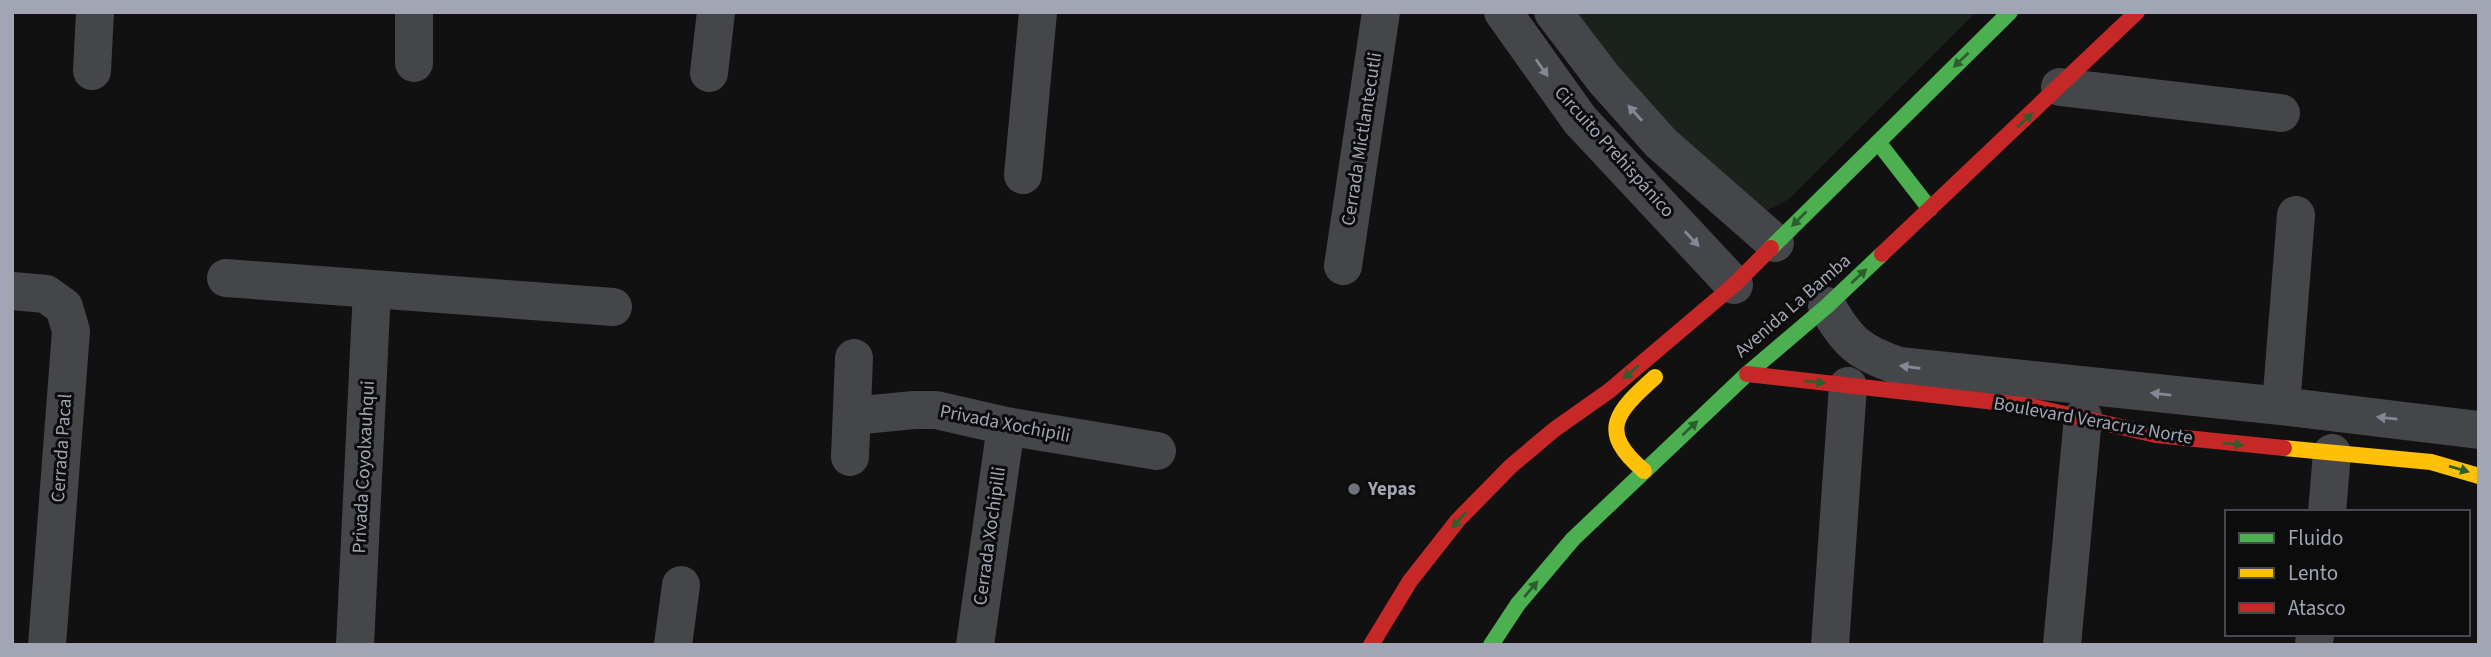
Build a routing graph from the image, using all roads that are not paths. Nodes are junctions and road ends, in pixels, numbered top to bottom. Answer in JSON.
{"nodes":[{"id":1,"x":95,"y":12,"type":"edge"},
{"id":2,"x":414,"y":12,"type":"edge"},
{"id":3,"x":716,"y":12,"type":"edge"},
{"id":4,"x":1038,"y":12,"type":"edge"},
{"id":5,"x":1381,"y":12,"type":"edge"},
{"id":6,"x":1503,"y":12,"type":"edge"},
{"id":7,"x":1553,"y":12,"type":"edge"},
{"id":8,"x":2010,"y":12,"type":"edge"},
{"id":9,"x":2137,"y":12,"type":"edge"},
{"id":10,"x":414,"y":62,"type":"dead end"},
{"id":11,"x":92,"y":71,"type":"dead end"},
{"id":12,"x":709,"y":73,"type":"dead end"},
{"id":13,"x":2060,"y":87,"type":"junction"},
{"id":14,"x":2281,"y":113,"type":"dead end"},
{"id":15,"x":1878,"y":142,"type":"junction"},
{"id":16,"x":1661,"y":143,"type":"junction"},
{"id":17,"x":1627,"y":169,"type":"junction"},
{"id":18,"x":1023,"y":175,"type":"dead end"},
{"id":19,"x":1930,"y":209,"type":"junction"},
{"id":20,"x":2296,"y":215,"type":"dead end"},
{"id":21,"x":1775,"y":243,"type":"junction"},
{"id":22,"x":1343,"y":266,"type":"dead end"},
{"id":23,"x":226,"y":278,"type":"dead end"},
{"id":24,"x":1734,"y":285,"type":"junction"},
{"id":25,"x":372,"y":289,"type":"junction"},
{"id":26,"x":12,"y":291,"type":"edge"},
{"id":27,"x":1827,"y":306,"type":"junction"},
{"id":28,"x":613,"y":307,"type":"dead end"},
{"id":29,"x":1700,"y":334,"type":"dead end"},
{"id":30,"x":854,"y":358,"type":"dead end"},
{"id":31,"x":1666,"y":367,"type":"dead end"},
{"id":32,"x":1747,"y":374,"type":"junction"},
{"id":33,"x":1847,"y":386,"type":"junction"},
{"id":34,"x":2281,"y":406,"type":"junction"},
{"id":35,"x":852,"y":416,"type":"junction"},
{"id":36,"x":2083,"y":417,"type":"junction"},
{"id":37,"x":1006,"y":426,"type":"junction"},
{"id":38,"x":2479,"y":430,"type":"edge"},
{"id":39,"x":1157,"y":451,"type":"dead end"},
{"id":40,"x":2332,"y":453,"type":"junction"},
{"id":41,"x":850,"y":457,"type":"dead end"},
{"id":42,"x":1644,"y":471,"type":"junction"},
{"id":43,"x":2479,"y":476,"type":"edge"},
{"id":44,"x":2327,"y":510,"type":"edge"},
{"id":45,"x":681,"y":585,"type":"dead end"},
{"id":46,"x":47,"y":645,"type":"edge"},
{"id":47,"x":355,"y":645,"type":"edge"},
{"id":48,"x":673,"y":645,"type":"edge"},
{"id":49,"x":975,"y":645,"type":"edge"},
{"id":50,"x":1371,"y":645,"type":"edge"},
{"id":51,"x":1491,"y":645,"type":"edge"},
{"id":52,"x":1830,"y":645,"type":"edge"},
{"id":53,"x":2062,"y":645,"type":"edge"}],
"edges":[{"from":1,"to":11,"type":"street"},
{"from":2,"to":10,"type":"street"},
{"from":3,"to":12,"type":"street"},
{"from":4,"to":18,"type":"street"},
{"from":5,"to":22,"type":"street","name":"Cerrada Mictlantecutli"},
{"from":6,"to":17,"type":"street","name":"Circuito Prehispánico","one_way":true},
{"from":16,"to":7,"type":"street","one_way":true},
{"from":8,"to":15,"type":"street","one_way":true},
{"from":9,"to":13,"type":"street","name":"Avenida La Bamba"},
{"from":13,"to":14,"type":"street"},
{"from":19,"to":13,"type":"street","name":"Avenida La Bamba","one_way":true},
{"from":15,"to":19,"type":"street"},
{"from":15,"to":21,"type":"street","one_way":true},
{"from":16,"to":17,"type":"street"},
{"from":16,"to":21,"type":"street"},
{"from":17,"to":24,"type":"street","name":"Circuito Prehispánico","one_way":true},
{"from":27,"to":19,"type":"street","name":"Avenida La Bamba","one_way":true},
{"from":20,"to":34,"type":"street"},
{"from":21,"to":24,"type":"street"},
{"from":23,"to":25,"type":"street"},
{"from":24,"to":29,"type":"street"},
{"from":24,"to":50,"type":"street","one_way":true},
{"from":25,"to":28,"type":"street"},
{"from":25,"to":47,"type":"street","name":"Privada Coyolxauhqui"},
{"from":26,"to":46,"type":"street","name":"Cerrada Pacal"},
{"from":27,"to":32,"type":"street","name":"Avenida La Bamba"},
{"from":34,"to":27,"type":"street","name":"Boulevard Veracruz Norte","one_way":true},
{"from":30,"to":35,"type":"street"},
{"from":31,"to":42,"type":"street"},
{"from":32,"to":33,"type":"street","name":"Boulevard Veracruz Norte","one_way":true},
{"from":42,"to":32,"type":"street","name":"Avenida La Bamba","one_way":true},
{"from":33,"to":36,"type":"street","name":"Boulevard Veracruz Norte"},
{"from":33,"to":52,"type":"street"},
{"from":38,"to":34,"type":"street","name":"Boulevard Veracruz Norte","one_way":true},
{"from":35,"to":37,"type":"street","name":"Privada Xochipili"},
{"from":35,"to":41,"type":"street"},
{"from":36,"to":40,"type":"street","name":"Boulevard Veracruz Norte","one_way":true},
{"from":36,"to":53,"type":"street"},
{"from":37,"to":39,"type":"street","name":"Privada Xochipili"},
{"from":37,"to":49,"type":"street","name":"Cerrada Xochipilli"},
{"from":40,"to":43,"type":"street","name":"Boulevard Veracruz Norte","one_way":true},
{"from":40,"to":44,"type":"street"},
{"from":51,"to":42,"type":"street","name":"Avenida La Bamba","one_way":true},
{"from":45,"to":48,"type":"street"}]}
